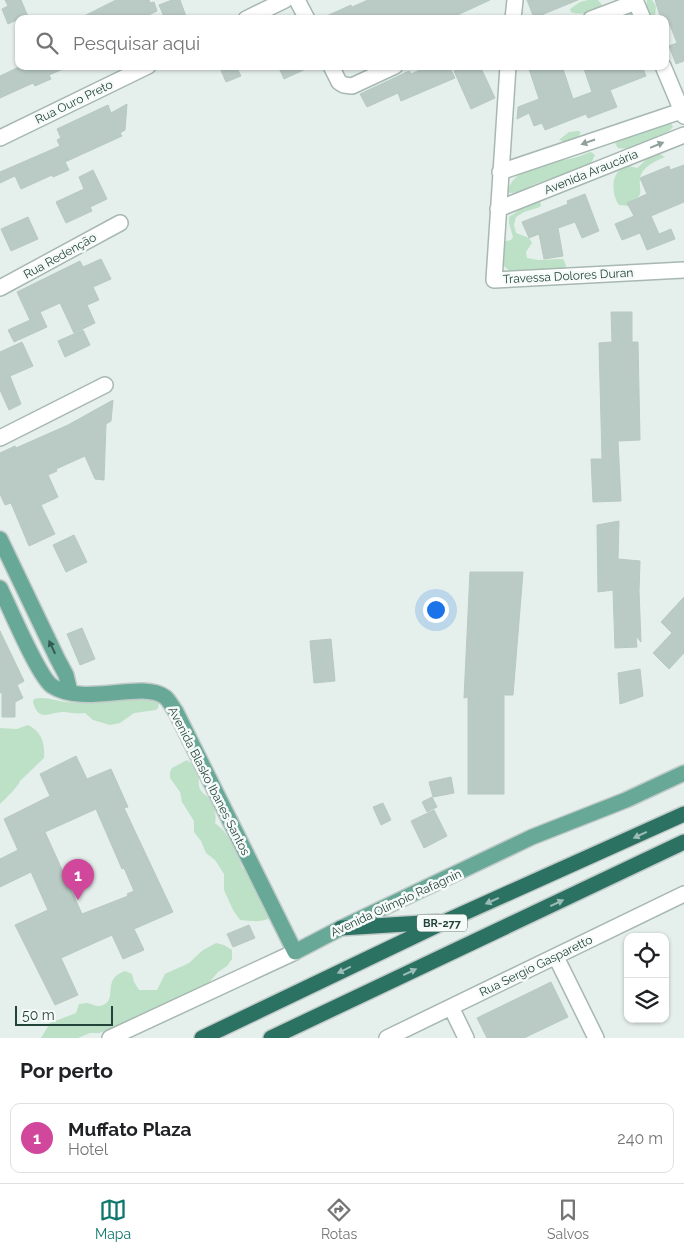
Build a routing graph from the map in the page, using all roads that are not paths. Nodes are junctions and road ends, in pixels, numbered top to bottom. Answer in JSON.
{"nodes":[{"id":1,"x":285,"y":0,"type":"edge"},
{"id":2,"x":297,"y":0,"type":"edge"},
{"id":3,"x":635,"y":1,"type":"edge"},
{"id":4,"x":254,"y":15,"type":"edge"},
{"id":5,"x":305,"y":15,"type":"edge"},
{"id":6,"x":601,"y":15,"type":"edge"},
{"id":7,"x":641,"y":15,"type":"edge"},
{"id":8,"x":140,"y":70,"type":"edge"},
{"id":9,"x":333,"y":70,"type":"edge"},
{"id":10,"x":386,"y":70,"type":"edge"},
{"id":11,"x":508,"y":70,"type":"edge"},
{"id":12,"x":665,"y":70,"type":"edge"},
{"id":13,"x":683,"y":112,"type":"edge"},
{"id":14,"x":684,"y":135,"type":"edge"},
{"id":15,"x":0,"y":138,"type":"edge"},
{"id":16,"x":500,"y":172,"type":"junction"},
{"id":17,"x":498,"y":209,"type":"junction"},
{"id":18,"x":120,"y":223,"type":"dead end"},
{"id":19,"x":684,"y":270,"type":"edge"},
{"id":20,"x":0,"y":288,"type":"edge"},
{"id":21,"x":105,"y":385,"type":"dead end"},
{"id":22,"x":0,"y":438,"type":"edge"},
{"id":23,"x":0,"y":539,"type":"edge"},
{"id":24,"x":0,"y":588,"type":"edge"},
{"id":25,"x":70,"y":692,"type":"junction"},
{"id":26,"x":684,"y":773,"type":"edge"},
{"id":27,"x":684,"y":814,"type":"edge"},
{"id":28,"x":684,"y":842,"type":"edge"},
{"id":29,"x":684,"y":894,"type":"edge"},
{"id":30,"x":444,"y":922,"type":"junction"},
{"id":31,"x":341,"y":928,"type":"junction"},
{"id":32,"x":295,"y":952,"type":"junction"},
{"id":33,"x":556,"y":957,"type":"junction"},
{"id":34,"x":452,"y":1007,"type":"junction"},
{"id":35,"x":110,"y":1038,"type":"edge"},
{"id":36,"x":202,"y":1038,"type":"edge"},
{"id":37,"x":271,"y":1038,"type":"edge"},
{"id":38,"x":387,"y":1038,"type":"edge"},
{"id":39,"x":466,"y":1038,"type":"edge"},
{"id":40,"x":596,"y":1038,"type":"edge"}],
"edges":[{"from":1,"to":4,"type":"street"},
{"from":2,"to":5,"type":"street"},
{"from":3,"to":6,"type":"street"},
{"from":3,"to":7,"type":"street"},
{"from":8,"to":15,"type":"street","name":"Rua Ouro Preto"},
{"from":9,"to":10,"type":"street"},
{"from":11,"to":16,"type":"street"},
{"from":12,"to":13,"type":"street"},
{"from":13,"to":16,"type":"street","one_way":true},
{"from":17,"to":14,"type":"street","name":"Avenida Araucária","one_way":true},
{"from":16,"to":17,"type":"street"},
{"from":17,"to":19,"type":"street","name":"Travessa Dolores Duran"},
{"from":18,"to":20,"type":"street","name":"Rua Redenção"},
{"from":21,"to":22,"type":"street"},
{"from":25,"to":23,"type":"main road","one_way":true},
{"from":24,"to":25,"type":"main road"},
{"from":25,"to":32,"type":"main road","name":"Avenida Blasko Ibanes Santos"},
{"from":26,"to":31,"type":"main road","name":"Avenida Olímpio Rafagnin"},
{"from":27,"to":30,"type":"highway","number":"BR-277","one_way":true},
{"from":37,"to":28,"type":"highway","number":"BR-277","one_way":true},
{"from":29,"to":33,"type":"street","name":"Rua Sergio Gasparetto"},
{"from":30,"to":31,"type":"highway"},
{"from":30,"to":36,"type":"highway","number":"BR-277","one_way":true},
{"from":31,"to":32,"type":"main road","name":"Avenida Olímpio Rafagnin"},
{"from":32,"to":35,"type":"street","name":"Avenida Olímpio Rafagnin"},
{"from":33,"to":34,"type":"street","name":"Rua Sergio Gasparetto"},
{"from":33,"to":40,"type":"street"},
{"from":34,"to":38,"type":"street","name":"Rua Sergio Gasparetto"},
{"from":34,"to":39,"type":"street"}]}
